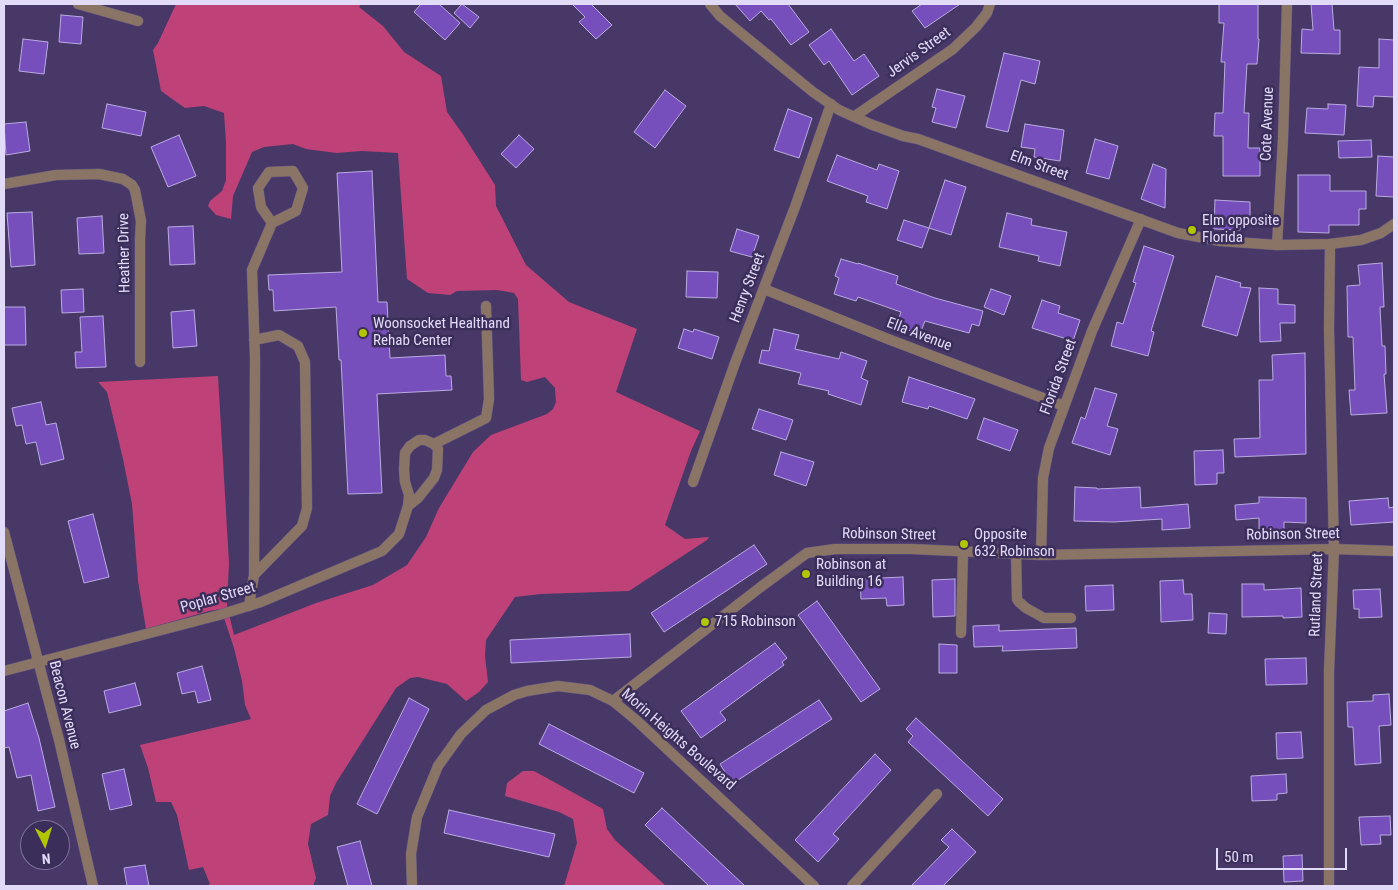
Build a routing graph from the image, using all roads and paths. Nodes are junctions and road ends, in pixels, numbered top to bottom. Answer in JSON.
{"nodes":[{"id":1,"x":78,"y":4,"type":"edge"},
{"id":2,"x":710,"y":4,"type":"edge"},
{"id":3,"x":990,"y":4,"type":"edge"},
{"id":4,"x":1287,"y":4,"type":"edge"},
{"id":5,"x":138,"y":21,"type":"dead end"},
{"id":6,"x":831,"y":104,"type":"junction"},
{"id":7,"x":855,"y":116,"type":"junction"},
{"id":8,"x":4,"y":184,"type":"edge"},
{"id":9,"x":1141,"y":219,"type":"junction"},
{"id":10,"x":272,"y":223,"type":"junction"},
{"id":11,"x":1394,"y":224,"type":"edge"},
{"id":12,"x":1330,"y":244,"type":"junction"},
{"id":13,"x":1277,"y":245,"type":"junction"},
{"id":14,"x":764,"y":289,"type":"junction"},
{"id":15,"x":486,"y":306,"type":"dead end"},
{"id":16,"x":254,"y":340,"type":"junction"},
{"id":17,"x":140,"y":362,"type":"dead end"},
{"id":18,"x":1064,"y":406,"type":"junction"},
{"id":19,"x":434,"y":444,"type":"junction"},
{"id":20,"x":693,"y":482,"type":"dead end"},
{"id":21,"x":408,"y":506,"type":"junction"},
{"id":22,"x":4,"y":532,"type":"edge"},
{"id":23,"x":1334,"y":549,"type":"junction"},
{"id":24,"x":1394,"y":551,"type":"edge"},
{"id":25,"x":963,"y":552,"type":"junction"},
{"id":26,"x":1016,"y":554,"type":"junction"},
{"id":27,"x":1041,"y":554,"type":"junction"},
{"id":28,"x":254,"y":575,"type":"junction"},
{"id":29,"x":249,"y":606,"type":"junction"},
{"id":30,"x":1071,"y":618,"type":"dead end"},
{"id":31,"x":961,"y":633,"type":"dead end"},
{"id":32,"x":37,"y":662,"type":"junction"},
{"id":33,"x":4,"y":671,"type":"edge"},
{"id":34,"x":612,"y":701,"type":"junction"},
{"id":35,"x":937,"y":794,"type":"dead end"},
{"id":36,"x":93,"y":886,"type":"edge"},
{"id":37,"x":412,"y":886,"type":"edge"},
{"id":38,"x":814,"y":886,"type":"edge"},
{"id":39,"x":852,"y":886,"type":"edge"},
{"id":40,"x":1329,"y":886,"type":"edge"}],
"edges":[{"from":1,"to":5,"type":"street"},
{"from":2,"to":6,"type":"street","name":"Elm Street"},
{"from":3,"to":7,"type":"street","name":"Jervis Street"},
{"from":4,"to":13,"type":"street","name":"Cote Avenue"},
{"from":6,"to":7,"type":"street","name":"Elm Street"},
{"from":6,"to":14,"type":"street","name":"Henry Street"},
{"from":7,"to":9,"type":"street","name":"Elm Street"},
{"from":8,"to":17,"type":"street","name":"Heather Drive"},
{"from":9,"to":13,"type":"street","name":"Elm Street"},
{"from":9,"to":18,"type":"street","name":"Florida Street"},
{"from":10,"to":10,"type":"street"},
{"from":10,"to":16,"type":"street"},
{"from":11,"to":12,"type":"street","name":"Elm Street"},
{"from":12,"to":13,"type":"street","name":"Elm Street"},
{"from":12,"to":23,"type":"street","name":"Rutland Street"},
{"from":14,"to":18,"type":"street","name":"Ella Avenue"},
{"from":14,"to":20,"type":"street","name":"Henry Street"},
{"from":15,"to":19,"type":"street"},
{"from":16,"to":28,"type":"street"},
{"from":16,"to":28,"type":"street"},
{"from":18,"to":27,"type":"street","name":"Florida Street"},
{"from":19,"to":21,"type":"street","name":"Poplar Street"},
{"from":19,"to":21,"type":"street","name":"Poplar Street"},
{"from":21,"to":29,"type":"street","name":"Poplar Street"},
{"from":22,"to":32,"type":"street","name":"Beacon Avenue"},
{"from":23,"to":24,"type":"street","name":"Robinson Street"},
{"from":23,"to":27,"type":"street","name":"Robinson Street"},
{"from":23,"to":40,"type":"street","name":"Rutland Street"},
{"from":25,"to":26,"type":"street","name":"Robinson Street"},
{"from":25,"to":31,"type":"street"},
{"from":25,"to":34,"type":"street","name":"Robinson Street"},
{"from":26,"to":27,"type":"street","name":"Robinson Street"},
{"from":26,"to":30,"type":"street"},
{"from":28,"to":29,"type":"street"},
{"from":29,"to":32,"type":"street","name":"Poplar Street"},
{"from":32,"to":33,"type":"street","name":"Poplar Street"},
{"from":32,"to":36,"type":"street","name":"Beacon Avenue"},
{"from":34,"to":37,"type":"street","name":"Morin Heights Boulevard"},
{"from":34,"to":38,"type":"street","name":"Morin Heights Boulevard"},
{"from":35,"to":39,"type":"street"}]}
